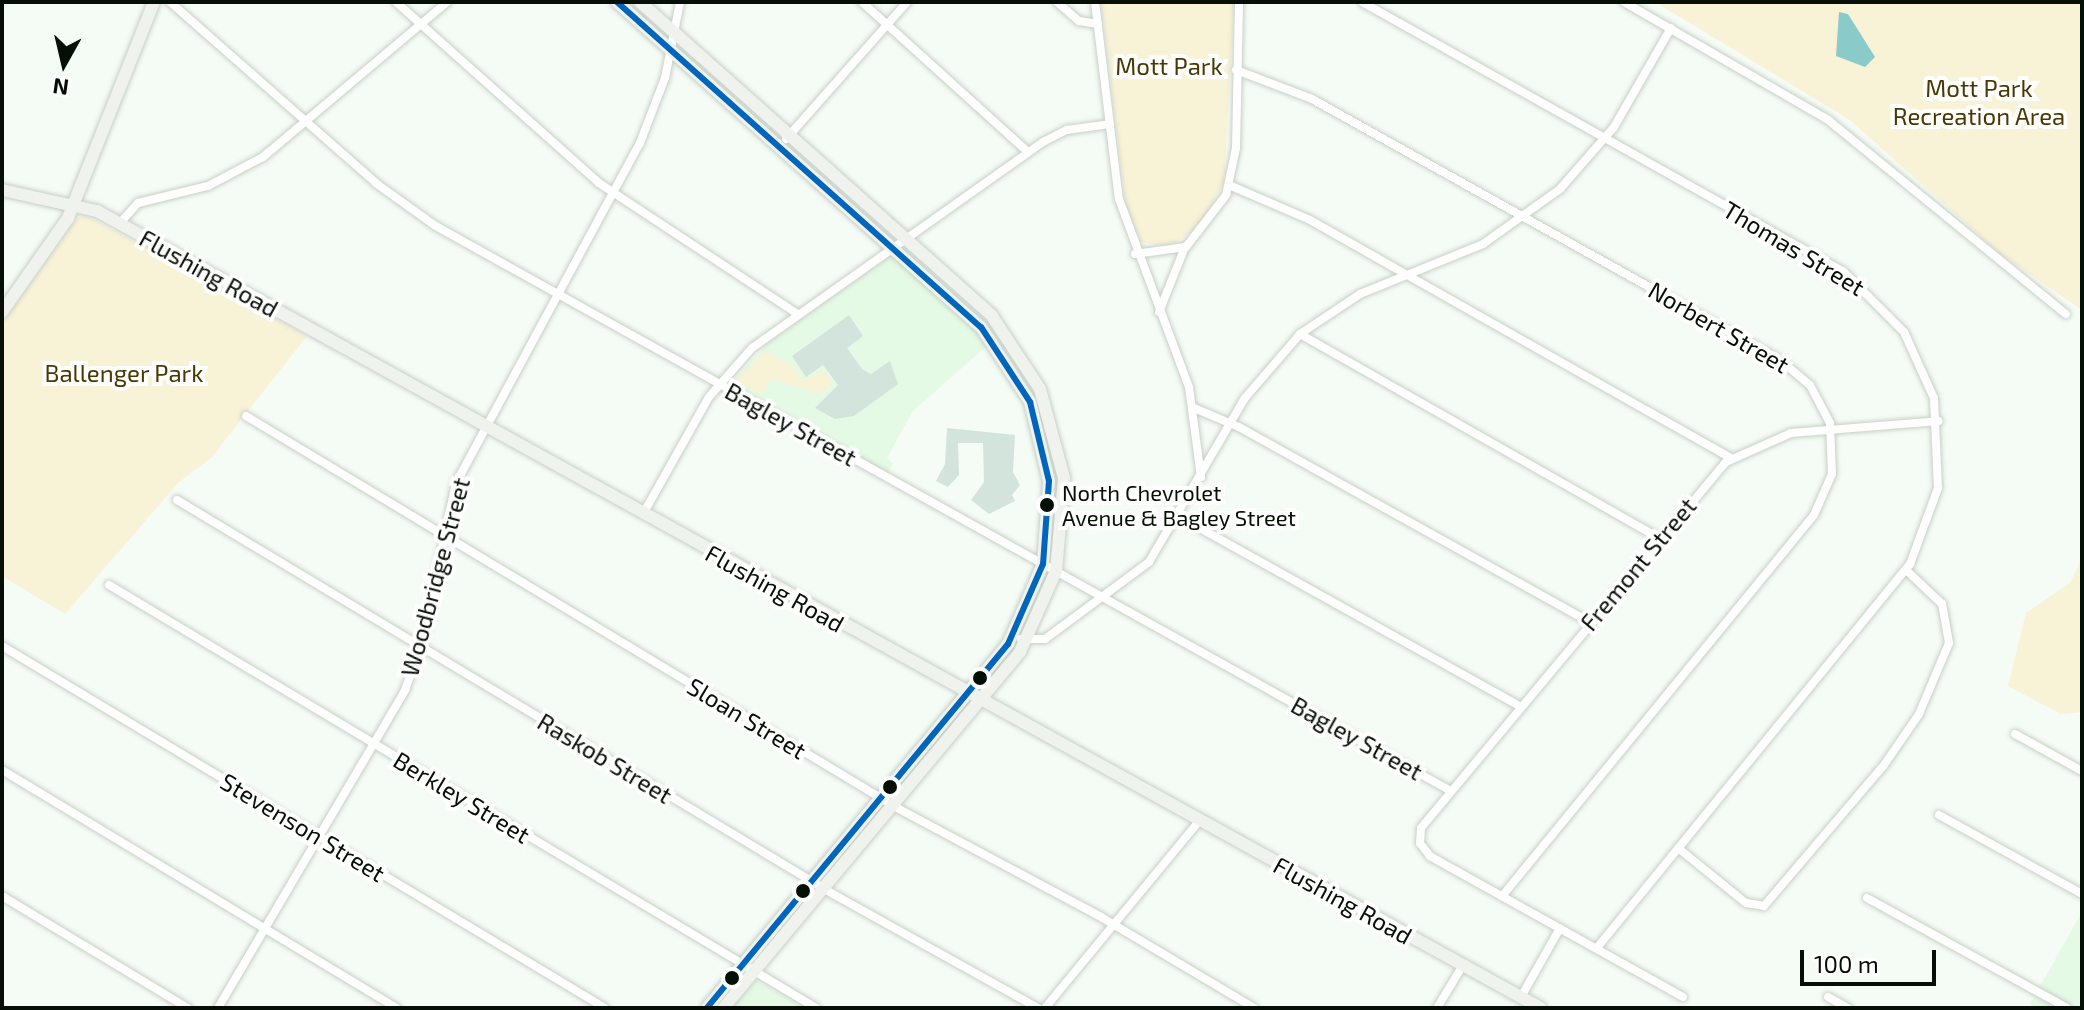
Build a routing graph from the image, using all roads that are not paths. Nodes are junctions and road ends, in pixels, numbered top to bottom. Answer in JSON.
{"nodes":[{"id":1,"x":154,"y":2,"type":"edge"},
{"id":2,"x":170,"y":2,"type":"edge"},
{"id":3,"x":396,"y":2,"type":"edge"},
{"id":4,"x":447,"y":2,"type":"edge"},
{"id":5,"x":617,"y":2,"type":"edge"},
{"id":6,"x":640,"y":2,"type":"edge"},
{"id":7,"x":680,"y":2,"type":"edge"},
{"id":8,"x":862,"y":2,"type":"edge"},
{"id":9,"x":907,"y":2,"type":"edge"},
{"id":10,"x":1057,"y":2,"type":"edge"},
{"id":11,"x":1095,"y":2,"type":"edge"},
{"id":12,"x":1239,"y":2,"type":"edge"},
{"id":13,"x":1362,"y":2,"type":"edge"},
{"id":14,"x":1624,"y":2,"type":"edge"},
{"id":15,"x":421,"y":24,"type":"junction"},
{"id":16,"x":887,"y":24,"type":"junction"},
{"id":17,"x":1098,"y":24,"type":"junction"},
{"id":18,"x":1671,"y":28,"type":"junction"},
{"id":19,"x":675,"y":33,"type":"junction"},
{"id":20,"x":671,"y":50,"type":"junction"},
{"id":21,"x":1236,"y":70,"type":"junction"},
{"id":22,"x":307,"y":122,"type":"junction"},
{"id":23,"x":1110,"y":124,"type":"junction"},
{"id":24,"x":790,"y":135,"type":"junction"},
{"id":25,"x":1605,"y":139,"type":"junction"},
{"id":26,"x":780,"y":146,"type":"junction"},
{"id":27,"x":1028,"y":152,"type":"junction"},
{"id":28,"x":1229,"y":185,"type":"junction"},
{"id":29,"x":2,"y":190,"type":"edge"},
{"id":30,"x":614,"y":192,"type":"junction"},
{"id":31,"x":75,"y":202,"type":"junction"},
{"id":32,"x":1525,"y":217,"type":"junction"},
{"id":33,"x":120,"y":223,"type":"junction"},
{"id":34,"x":906,"y":238,"type":"junction"},
{"id":35,"x":893,"y":247,"type":"junction"},
{"id":36,"x":1186,"y":247,"type":"junction"},
{"id":37,"x":1135,"y":254,"type":"junction"},
{"id":38,"x":1409,"y":275,"type":"junction"},
{"id":39,"x":557,"y":295,"type":"junction"},
{"id":40,"x":2,"y":312,"type":"edge"},
{"id":41,"x":1159,"y":313,"type":"junction"},
{"id":42,"x":798,"y":314,"type":"junction"},
{"id":43,"x":2066,"y":314,"type":"dead end"},
{"id":44,"x":1300,"y":334,"type":"junction"},
{"id":45,"x":1033,"y":374,"type":"junction"},
{"id":46,"x":1020,"y":381,"type":"junction"},
{"id":47,"x":718,"y":384,"type":"junction"},
{"id":48,"x":1194,"y":408,"type":"junction"},
{"id":49,"x":246,"y":416,"type":"dead end"},
{"id":50,"x":1939,"y":421,"type":"junction"},
{"id":51,"x":1231,"y":423,"type":"junction"},
{"id":52,"x":484,"y":426,"type":"junction"},
{"id":53,"x":1832,"y":429,"type":"junction"},
{"id":54,"x":1731,"y":458,"type":"junction"},
{"id":55,"x":1201,"y":477,"type":"junction"},
{"id":56,"x":177,"y":500,"type":"dead end"},
{"id":57,"x":643,"y":514,"type":"junction"},
{"id":58,"x":1180,"y":517,"type":"junction"},
{"id":59,"x":441,"y":534,"type":"junction"},
{"id":60,"x":1659,"y":538,"type":"junction"},
{"id":61,"x":1043,"y":564,"type":"junction"},
{"id":62,"x":1906,"y":570,"type":"junction"},
{"id":63,"x":1056,"y":571,"type":"junction"},
{"id":64,"x":109,"y":585,"type":"dead end"},
{"id":65,"x":1106,"y":599,"type":"junction"},
{"id":66,"x":1589,"y":622,"type":"junction"},
{"id":67,"x":1013,"y":635,"type":"junction"},
{"id":68,"x":1026,"y":642,"type":"junction"},
{"id":69,"x":2,"y":646,"type":"edge"},
{"id":70,"x":421,"y":647,"type":"junction"},
{"id":71,"x":968,"y":695,"type":"junction"},
{"id":72,"x":981,"y":702,"type":"junction"},
{"id":73,"x":1520,"y":706,"type":"junction"},
{"id":74,"x":2015,"y":734,"type":"dead end"},
{"id":75,"x":375,"y":745,"type":"junction"},
{"id":76,"x":2,"y":770,"type":"edge"},
{"id":77,"x":2082,"y":771,"type":"edge"},
{"id":78,"x":1449,"y":790,"type":"junction"},
{"id":79,"x":887,"y":802,"type":"junction"},
{"id":80,"x":1939,"y":815,"type":"dead end"},
{"id":81,"x":1199,"y":821,"type":"junction"},
{"id":82,"x":320,"y":837,"type":"junction"},
{"id":83,"x":1678,"y":848,"type":"junction"},
{"id":84,"x":818,"y":885,"type":"junction"},
{"id":85,"x":2082,"y":894,"type":"edge"},
{"id":86,"x":2,"y":896,"type":"edge"},
{"id":87,"x":1502,"y":896,"type":"junction"},
{"id":88,"x":1867,"y":898,"type":"dead end"},
{"id":89,"x":1115,"y":924,"type":"junction"},
{"id":90,"x":1560,"y":928,"type":"junction"},
{"id":91,"x":265,"y":929,"type":"junction"},
{"id":92,"x":1597,"y":948,"type":"junction"},
{"id":93,"x":1463,"y":965,"type":"junction"},
{"id":94,"x":748,"y":968,"type":"junction"},
{"id":95,"x":1521,"y":997,"type":"junction"},
{"id":96,"x":1683,"y":997,"type":"dead end"},
{"id":97,"x":1828,"y":997,"type":"dead end"},
{"id":98,"x":188,"y":1008,"type":"edge"},
{"id":99,"x":218,"y":1008,"type":"edge"},
{"id":100,"x":397,"y":1008,"type":"edge"},
{"id":101,"x":605,"y":1008,"type":"edge"},
{"id":102,"x":707,"y":1008,"type":"edge"},
{"id":103,"x":723,"y":1008,"type":"edge"},
{"id":104,"x":816,"y":1008,"type":"edge"},
{"id":105,"x":1038,"y":1008,"type":"edge"},
{"id":106,"x":1045,"y":1008,"type":"edge"},
{"id":107,"x":1254,"y":1008,"type":"edge"},
{"id":108,"x":1437,"y":1008,"type":"edge"},
{"id":109,"x":1541,"y":1008,"type":"edge"},
{"id":110,"x":1848,"y":1008,"type":"edge"},
{"id":111,"x":2067,"y":1008,"type":"edge"}],
"edges":[{"from":1,"to":31,"type":"street"},
{"from":2,"to":22,"type":"street","name":"Bagley Street"},
{"from":3,"to":15,"type":"street"},
{"from":4,"to":15,"type":"street"},
{"from":5,"to":20,"type":"street"},
{"from":6,"to":19,"type":"street"},
{"from":7,"to":19,"type":"street","name":"Woodbridge Street"},
{"from":8,"to":16,"type":"street"},
{"from":9,"to":16,"type":"street"},
{"from":10,"to":17,"type":"street"},
{"from":11,"to":17,"type":"street"},
{"from":12,"to":21,"type":"street"},
{"from":13,"to":25,"type":"street","name":"Thomas Street"},
{"from":14,"to":18,"type":"street"},
{"from":15,"to":22,"type":"street"},
{"from":15,"to":30,"type":"street"},
{"from":16,"to":24,"type":"street"},
{"from":16,"to":27,"type":"street"},
{"from":17,"to":23,"type":"street"},
{"from":18,"to":25,"type":"street"},
{"from":18,"to":43,"type":"street"},
{"from":19,"to":20,"type":"street","name":"Woodbridge Street"},
{"from":19,"to":24,"type":"street"},
{"from":20,"to":26,"type":"street"},
{"from":20,"to":30,"type":"street","name":"Woodbridge Street"},
{"from":21,"to":28,"type":"street"},
{"from":21,"to":32,"type":"street","name":"Norbert Street"},
{"from":22,"to":33,"type":"street"},
{"from":22,"to":39,"type":"street","name":"Bagley Street"},
{"from":23,"to":27,"type":"street"},
{"from":23,"to":37,"type":"street"},
{"from":24,"to":26,"type":"street"},
{"from":24,"to":34,"type":"street"},
{"from":25,"to":32,"type":"street"},
{"from":25,"to":50,"type":"street","name":"Thomas Street"},
{"from":26,"to":35,"type":"street"},
{"from":27,"to":34,"type":"street"},
{"from":28,"to":36,"type":"street"},
{"from":28,"to":38,"type":"street"},
{"from":29,"to":31,"type":"street","name":"Flushing Road"},
{"from":30,"to":39,"type":"street","name":"Woodbridge Street"},
{"from":30,"to":42,"type":"street"},
{"from":31,"to":33,"type":"street","name":"Flushing Road"},
{"from":31,"to":40,"type":"street"},
{"from":32,"to":38,"type":"street"},
{"from":32,"to":53,"type":"street","name":"Norbert Street"},
{"from":33,"to":52,"type":"street","name":"Flushing Road"},
{"from":34,"to":35,"type":"street"},
{"from":34,"to":45,"type":"street"},
{"from":35,"to":42,"type":"street"},
{"from":35,"to":46,"type":"street"},
{"from":36,"to":37,"type":"street"},
{"from":36,"to":41,"type":"street"},
{"from":37,"to":41,"type":"street"},
{"from":38,"to":44,"type":"street"},
{"from":38,"to":54,"type":"street"},
{"from":39,"to":47,"type":"street","name":"Bagley Street"},
{"from":39,"to":52,"type":"street","name":"Woodbridge Street"},
{"from":41,"to":48,"type":"street"},
{"from":42,"to":47,"type":"street"},
{"from":44,"to":51,"type":"street"},
{"from":44,"to":60,"type":"street"},
{"from":45,"to":46,"type":"street"},
{"from":45,"to":63,"type":"street"},
{"from":46,"to":61,"type":"street"},
{"from":47,"to":57,"type":"street"},
{"from":47,"to":61,"type":"street","name":"Bagley Street"},
{"from":48,"to":51,"type":"street"},
{"from":48,"to":55,"type":"street"},
{"from":49,"to":59,"type":"street","name":"Sloan Street"},
{"from":50,"to":53,"type":"street","name":"Fremont Street"},
{"from":50,"to":62,"type":"street","name":"Thomas Street"},
{"from":51,"to":55,"type":"street"},
{"from":51,"to":66,"type":"street"},
{"from":52,"to":57,"type":"street","name":"Flushing Road"},
{"from":52,"to":59,"type":"street","name":"Woodbridge Street"},
{"from":53,"to":54,"type":"street","name":"Fremont Street"},
{"from":53,"to":87,"type":"street","name":"Norbert Street"},
{"from":54,"to":60,"type":"street","name":"Fremont Street"},
{"from":55,"to":58,"type":"street"},
{"from":56,"to":70,"type":"street","name":"Raskob Street"},
{"from":57,"to":71,"type":"street","name":"Flushing Road"},
{"from":58,"to":65,"type":"street"},
{"from":58,"to":73,"type":"street"},
{"from":59,"to":70,"type":"street","name":"Woodbridge Street"},
{"from":59,"to":79,"type":"street","name":"Sloan Street"},
{"from":60,"to":66,"type":"street","name":"Fremont Street"},
{"from":61,"to":63,"type":"street","name":"Bagley Street"},
{"from":61,"to":67,"type":"street"},
{"from":62,"to":83,"type":"street","name":"Thomas Street"},
{"from":62,"to":83,"type":"street"},
{"from":63,"to":65,"type":"street","name":"Bagley Street"},
{"from":63,"to":68,"type":"street"},
{"from":64,"to":75,"type":"street","name":"Berkley Street"},
{"from":65,"to":68,"type":"street"},
{"from":65,"to":78,"type":"street","name":"Bagley Street"},
{"from":66,"to":73,"type":"street","name":"Fremont Street"},
{"from":67,"to":68,"type":"street"},
{"from":67,"to":71,"type":"street"},
{"from":68,"to":72,"type":"street"},
{"from":69,"to":82,"type":"street","name":"Stevenson Street"},
{"from":70,"to":75,"type":"street","name":"Woodbridge Street"},
{"from":70,"to":84,"type":"street","name":"Raskob Street"},
{"from":71,"to":72,"type":"street","name":"Flushing Road"},
{"from":71,"to":79,"type":"street"},
{"from":72,"to":79,"type":"street"},
{"from":72,"to":81,"type":"street","name":"Flushing Road"},
{"from":73,"to":78,"type":"street","name":"Fremont Street"},
{"from":74,"to":77,"type":"street"},
{"from":75,"to":82,"type":"street","name":"Woodbridge Street"},
{"from":75,"to":94,"type":"street","name":"Berkley Street"},
{"from":76,"to":91,"type":"street"},
{"from":78,"to":87,"type":"street","name":"Fremont Street"},
{"from":79,"to":84,"type":"street"},
{"from":79,"to":89,"type":"street","name":"Sloan Street"},
{"from":80,"to":85,"type":"street"},
{"from":81,"to":89,"type":"street"},
{"from":81,"to":93,"type":"street","name":"Flushing Road"},
{"from":82,"to":91,"type":"street","name":"Woodbridge Street"},
{"from":82,"to":101,"type":"street","name":"Stevenson Street"},
{"from":83,"to":92,"type":"street","name":"Thomas Street"},
{"from":84,"to":94,"type":"street"},
{"from":84,"to":105,"type":"street","name":"Raskob Street"},
{"from":86,"to":98,"type":"street"},
{"from":87,"to":90,"type":"street"},
{"from":88,"to":111,"type":"street"},
{"from":89,"to":106,"type":"street"},
{"from":89,"to":107,"type":"street","name":"Sloan Street"},
{"from":90,"to":92,"type":"street"},
{"from":90,"to":95,"type":"street"},
{"from":91,"to":99,"type":"street","name":"Woodbridge Street"},
{"from":91,"to":100,"type":"street"},
{"from":92,"to":96,"type":"street"},
{"from":93,"to":95,"type":"street","name":"Flushing Road"},
{"from":93,"to":108,"type":"street"},
{"from":94,"to":102,"type":"street"},
{"from":94,"to":103,"type":"street"},
{"from":94,"to":104,"type":"street","name":"Berkley Street"},
{"from":95,"to":109,"type":"street","name":"Flushing Road"},
{"from":97,"to":110,"type":"street"}]}
